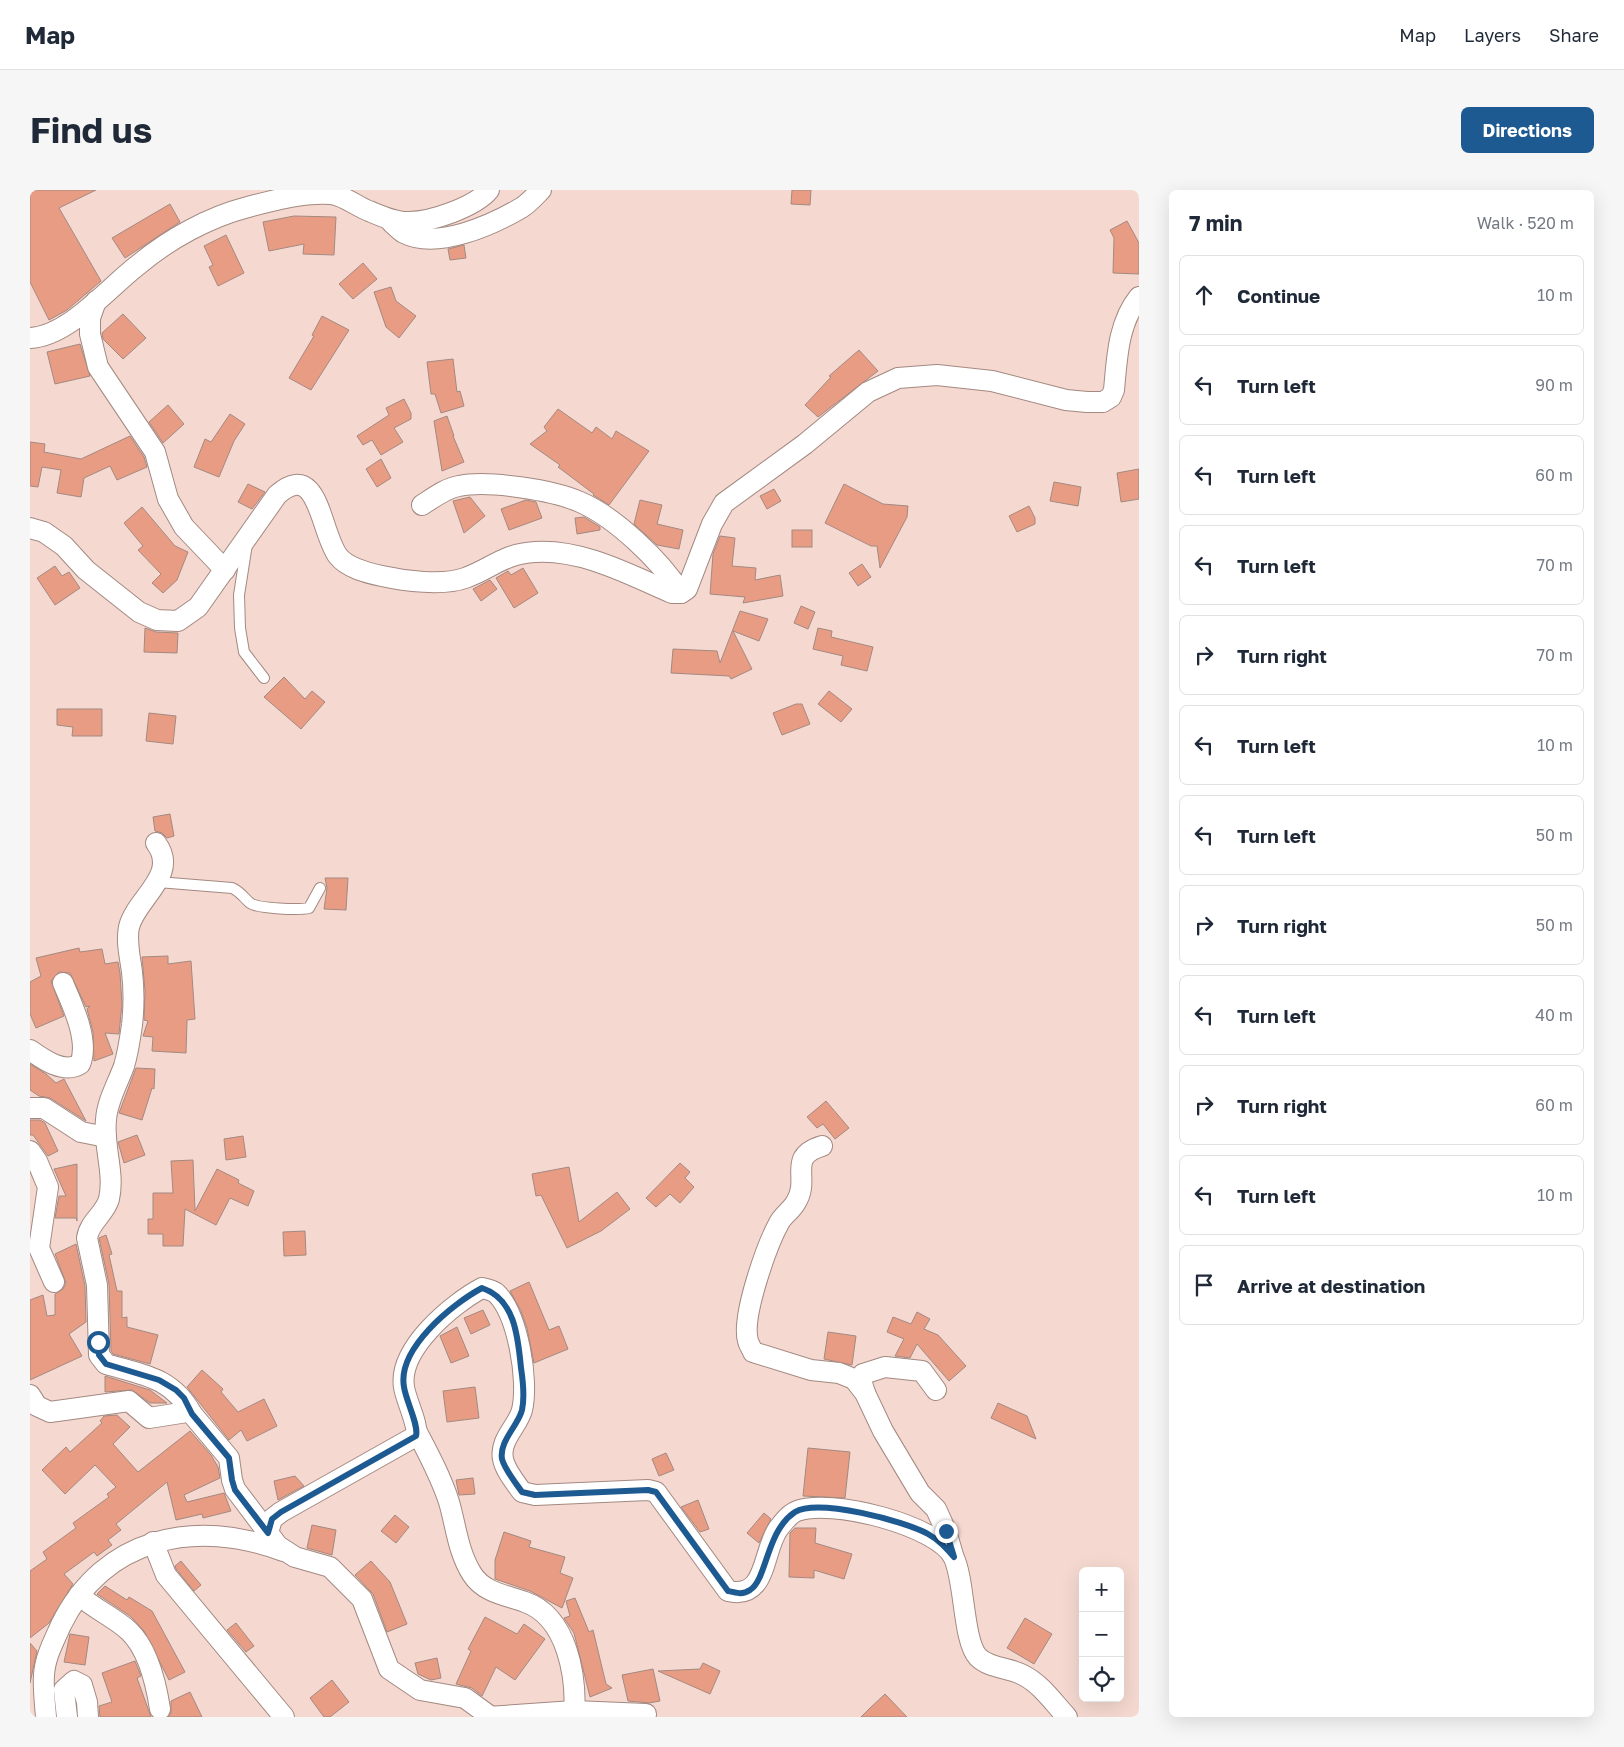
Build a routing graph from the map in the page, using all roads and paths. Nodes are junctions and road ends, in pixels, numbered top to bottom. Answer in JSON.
{"nodes":[{"id":1,"x":488,"y":190,"type":"edge"},
{"id":2,"x":541,"y":190,"type":"edge"},
{"id":3,"x":385,"y":218,"type":"junction"},
{"id":4,"x":1139,"y":297,"type":"edge"},
{"id":5,"x":96,"y":301,"type":"junction"},
{"id":6,"x":30,"y":338,"type":"edge"},
{"id":7,"x":422,"y":505,"type":"dead end"},
{"id":8,"x":30,"y":528,"type":"edge"},
{"id":9,"x":246,"y":540,"type":"junction"},
{"id":10,"x":225,"y":570,"type":"junction"},
{"id":11,"x":681,"y":594,"type":"junction"},
{"id":12,"x":264,"y":678,"type":"dead end"},
{"id":13,"x":156,"y":843,"type":"dead end"},
{"id":14,"x":158,"y":882,"type":"junction"},
{"id":15,"x":320,"y":888,"type":"dead end"},
{"id":16,"x":63,"y":983,"type":"dead end"},
{"id":17,"x":30,"y":1050,"type":"edge"},
{"id":18,"x":30,"y":1108,"type":"edge"},
{"id":19,"x":106,"y":1137,"type":"junction"},
{"id":20,"x":822,"y":1146,"type":"dead end"},
{"id":21,"x":30,"y":1151,"type":"edge"},
{"id":22,"x":54,"y":1282,"type":"dead end"},
{"id":23,"x":936,"y":1390,"type":"dead end"},
{"id":24,"x":865,"y":1393,"type":"junction"},
{"id":25,"x":30,"y":1394,"type":"edge"},
{"id":26,"x":192,"y":1414,"type":"junction"},
{"id":27,"x":417,"y":1432,"type":"junction"},
{"id":28,"x":268,"y":1533,"type":"junction"},
{"id":29,"x":153,"y":1542,"type":"junction"},
{"id":30,"x":286,"y":1552,"type":"junction"},
{"id":31,"x":954,"y":1557,"type":"junction"},
{"id":32,"x":79,"y":1595,"type":"junction"},
{"id":33,"x":40,"y":1704,"type":"edge"},
{"id":34,"x":160,"y":1709,"type":"dead end"},
{"id":35,"x":574,"y":1714,"type":"edge"},
{"id":36,"x":646,"y":1714,"type":"dead end"},
{"id":37,"x":67,"y":1717,"type":"edge"},
{"id":38,"x":88,"y":1717,"type":"edge"},
{"id":39,"x":284,"y":1717,"type":"edge"},
{"id":40,"x":490,"y":1717,"type":"edge"},
{"id":41,"x":1066,"y":1717,"type":"edge"}],
"edges":[{"from":1,"to":3,"type":"street"},
{"from":2,"to":3,"type":"street"},
{"from":3,"to":5,"type":"street"},
{"from":4,"to":11,"type":"street"},
{"from":5,"to":6,"type":"street"},
{"from":5,"to":10,"type":"street"},
{"from":7,"to":11,"type":"street"},
{"from":8,"to":10,"type":"street"},
{"from":9,"to":10,"type":"street"},
{"from":9,"to":11,"type":"street"},
{"from":9,"to":12,"type":"lane"},
{"from":13,"to":14,"type":"street"},
{"from":14,"to":15,"type":"lane"},
{"from":14,"to":19,"type":"street"},
{"from":16,"to":17,"type":"street"},
{"from":18,"to":19,"type":"street"},
{"from":19,"to":26,"type":"street"},
{"from":20,"to":24,"type":"street"},
{"from":21,"to":22,"type":"street"},
{"from":23,"to":24,"type":"street"},
{"from":24,"to":31,"type":"street"},
{"from":25,"to":26,"type":"street"},
{"from":26,"to":28,"type":"street"},
{"from":27,"to":28,"type":"street"},
{"from":27,"to":31,"type":"street"},
{"from":27,"to":35,"type":"street"},
{"from":28,"to":30,"type":"street"},
{"from":29,"to":30,"type":"street"},
{"from":29,"to":32,"type":"street"},
{"from":29,"to":39,"type":"street"},
{"from":30,"to":40,"type":"street"},
{"from":31,"to":41,"type":"street"},
{"from":32,"to":33,"type":"street"},
{"from":32,"to":34,"type":"street"},
{"from":35,"to":36,"type":"street"},
{"from":35,"to":40,"type":"street"},
{"from":37,"to":38,"type":"street"}]}
